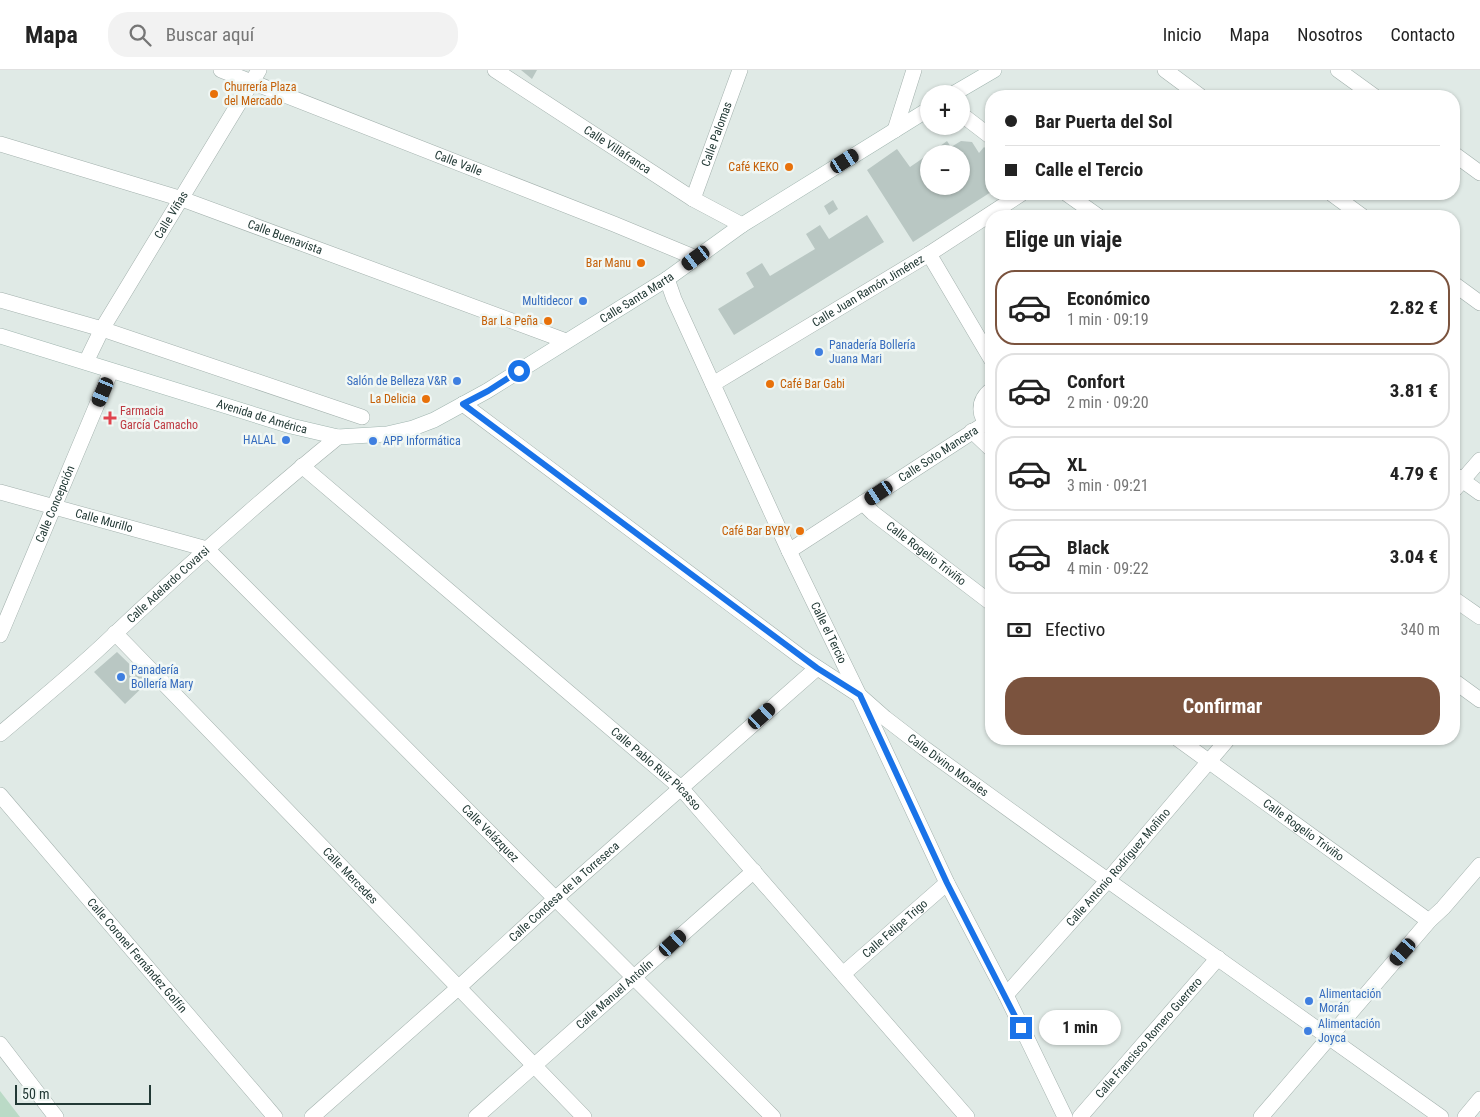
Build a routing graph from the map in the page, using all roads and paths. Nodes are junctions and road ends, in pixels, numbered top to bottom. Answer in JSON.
{"nodes":[{"id":1,"x":221,"y":70,"type":"edge"},
{"id":2,"x":495,"y":70,"type":"edge"},
{"id":3,"x":740,"y":70,"type":"edge"},
{"id":4,"x":914,"y":70,"type":"edge"},
{"id":5,"x":994,"y":70,"type":"edge"},
{"id":6,"x":1165,"y":70,"type":"edge"},
{"id":7,"x":1338,"y":70,"type":"edge"},
{"id":8,"x":256,"y":76,"type":"edge"},
{"id":9,"x":969,"y":85,"type":"edge"},
{"id":10,"x":1192,"y":90,"type":"edge"},
{"id":11,"x":1366,"y":90,"type":"edge"},
{"id":12,"x":920,"y":115,"type":"edge"},
{"id":13,"x":970,"y":121,"type":"edge"},
{"id":14,"x":895,"y":130,"type":"junction"},
{"id":15,"x":985,"y":132,"type":"edge"},
{"id":16,"x":0,"y":144,"type":"edge"},
{"id":17,"x":1460,"y":158,"type":"edge"},
{"id":18,"x":1480,"y":173,"type":"edge"},
{"id":19,"x":182,"y":199,"type":"junction"},
{"id":20,"x":693,"y":200,"type":"junction"},
{"id":21,"x":1012,"y":200,"type":"edge"},
{"id":22,"x":1075,"y":200,"type":"edge"},
{"id":23,"x":1340,"y":200,"type":"edge"},
{"id":24,"x":996,"y":210,"type":"edge"},
{"id":25,"x":1090,"y":210,"type":"edge"},
{"id":26,"x":1354,"y":210,"type":"edge"},
{"id":27,"x":985,"y":217,"type":"edge"},
{"id":28,"x":742,"y":225,"type":"junction"},
{"id":29,"x":929,"y":254,"type":"junction"},
{"id":30,"x":696,"y":258,"type":"junction"},
{"id":31,"x":667,"y":279,"type":"junction"},
{"id":32,"x":1460,"y":288,"type":"edge"},
{"id":33,"x":0,"y":300,"type":"edge"},
{"id":34,"x":1480,"y":303,"type":"edge"},
{"id":35,"x":102,"y":329,"type":"junction"},
{"id":36,"x":0,"y":336,"type":"edge"},
{"id":37,"x":566,"y":341,"type":"junction"},
{"id":38,"x":985,"y":349,"type":"edge"},
{"id":39,"x":86,"y":362,"type":"junction"},
{"id":40,"x":110,"y":371,"type":"junction"},
{"id":41,"x":713,"y":384,"type":"junction"},
{"id":42,"x":985,"y":396,"type":"edge"},
{"id":43,"x":463,"y":404,"type":"junction"},
{"id":44,"x":362,"y":417,"type":"dead end"},
{"id":45,"x":983,"y":427,"type":"edge"},
{"id":46,"x":413,"y":428,"type":"joint"},
{"id":47,"x":338,"y":437,"type":"junction"},
{"id":48,"x":1480,"y":460,"type":"edge"},
{"id":49,"x":302,"y":466,"type":"junction"},
{"id":50,"x":1460,"y":479,"type":"edge"},
{"id":51,"x":1460,"y":483,"type":"edge"},
{"id":52,"x":0,"y":492,"type":"edge"},
{"id":53,"x":1480,"y":493,"type":"edge"},
{"id":54,"x":863,"y":503,"type":"junction"},
{"id":55,"x":55,"y":507,"type":"junction"},
{"id":56,"x":207,"y":549,"type":"junction"},
{"id":57,"x":789,"y":551,"type":"junction"},
{"id":58,"x":985,"y":598,"type":"edge"},
{"id":59,"x":1460,"y":604,"type":"edge"},
{"id":60,"x":1480,"y":617,"type":"edge"},
{"id":61,"x":115,"y":633,"type":"junction"},
{"id":62,"x":0,"y":635,"type":"edge"},
{"id":63,"x":817,"y":668,"type":"junction"},
{"id":64,"x":1460,"y":686,"type":"edge"},
{"id":65,"x":860,"y":695,"type":"junction"},
{"id":66,"x":1480,"y":700,"type":"edge"},
{"id":67,"x":0,"y":734,"type":"edge"},
{"id":68,"x":1187,"y":745,"type":"edge"},
{"id":69,"x":1223,"y":745,"type":"edge"},
{"id":70,"x":1209,"y":760,"type":"junction"},
{"id":71,"x":681,"y":788,"type":"junction"},
{"id":72,"x":0,"y":795,"type":"edge"},
{"id":73,"x":1480,"y":865,"type":"edge"},
{"id":74,"x":754,"y":871,"type":"junction"},
{"id":75,"x":1108,"y":880,"type":"junction"},
{"id":76,"x":947,"y":883,"type":"junction"},
{"id":77,"x":555,"y":899,"type":"junction"},
{"id":78,"x":1429,"y":921,"type":"junction"},
{"id":79,"x":1218,"y":958,"type":"junction"},
{"id":80,"x":843,"y":974,"type":"junction"},
{"id":81,"x":634,"y":977,"type":"junction"},
{"id":82,"x":458,"y":988,"type":"junction"},
{"id":83,"x":1006,"y":996,"type":"junction"},
{"id":84,"x":1329,"y":1038,"type":"junction"},
{"id":85,"x":0,"y":1044,"type":"edge"},
{"id":86,"x":534,"y":1066,"type":"junction"},
{"id":87,"x":1480,"y":1099,"type":"edge"},
{"id":88,"x":56,"y":1117,"type":"edge"},
{"id":89,"x":274,"y":1117,"type":"edge"},
{"id":90,"x":312,"y":1117,"type":"edge"},
{"id":91,"x":476,"y":1117,"type":"edge"},
{"id":92,"x":584,"y":1117,"type":"edge"},
{"id":93,"x":773,"y":1117,"type":"edge"},
{"id":94,"x":967,"y":1117,"type":"edge"},
{"id":95,"x":1064,"y":1117,"type":"edge"},
{"id":96,"x":1080,"y":1117,"type":"edge"},
{"id":97,"x":1261,"y":1117,"type":"edge"},
{"id":98,"x":1441,"y":1117,"type":"edge"},
{"id":99,"x":1465,"y":1117,"type":"edge"}],
"edges":[{"from":1,"to":8,"type":"street","name":"Calle Valle"},
{"from":2,"to":20,"type":"street","name":"Calle Villafranca"},
{"from":3,"to":20,"type":"street","name":"Calle Palomas"},
{"from":4,"to":14,"type":"street"},
{"from":5,"to":9,"type":"street"},
{"from":6,"to":10,"type":"street"},
{"from":7,"to":11,"type":"street"},
{"from":8,"to":19,"type":"street","name":"Calle Viñas"},
{"from":8,"to":30,"type":"street","name":"Calle Valle"},
{"from":12,"to":14,"type":"street","name":"Calle Santa Marta"},
{"from":13,"to":15,"type":"street"},
{"from":14,"to":28,"type":"street","name":"Calle Santa Marta"},
{"from":16,"to":19,"type":"street","name":"Calle Buenavista"},
{"from":17,"to":18,"type":"street"},
{"from":19,"to":35,"type":"street","name":"Calle Viñas"},
{"from":19,"to":37,"type":"street","name":"Calle Buenavista"},
{"from":20,"to":28,"type":"street","name":"Calle Villafranca"},
{"from":21,"to":24,"type":"street","name":"Calle Juan Ramón Jiménez"},
{"from":22,"to":25,"type":"street"},
{"from":23,"to":26,"type":"street"},
{"from":27,"to":29,"type":"street","name":"Calle Juan Ramón Jiménez"},
{"from":28,"to":30,"type":"street","name":"Calle Santa Marta"},
{"from":29,"to":38,"type":"street"},
{"from":29,"to":41,"type":"street","name":"Calle Juan Ramón Jiménez"},
{"from":30,"to":31,"type":"street","name":"Calle Santa Marta"},
{"from":31,"to":37,"type":"street","name":"Calle Santa Marta"},
{"from":31,"to":41,"type":"street","name":"Calle el Tercio"},
{"from":32,"to":34,"type":"street"},
{"from":33,"to":35,"type":"street"},
{"from":35,"to":39,"type":"street","name":"Calle Viñas"},
{"from":35,"to":44,"type":"street"},
{"from":36,"to":39,"type":"street","name":"Avenida de América"},
{"from":37,"to":43,"type":"street","name":"Calle Santa Marta"},
{"from":39,"to":40,"type":"street","name":"Avenida de América"},
{"from":40,"to":47,"type":"street","name":"Avenida de América"},
{"from":40,"to":55,"type":"street","name":"Calle Concepción"},
{"from":41,"to":57,"type":"street","name":"Calle el Tercio"},
{"from":42,"to":45,"type":"street"},
{"from":43,"to":46,"type":"street","name":"Calle Santa Marta"},
{"from":43,"to":63,"type":"street","name":"Calle Divino Morales"},
{"from":45,"to":54,"type":"street","name":"Calle Soto Mancera"},
{"from":46,"to":47,"type":"street","name":"Avenida de América"},
{"from":47,"to":49,"type":"street","name":"Calle Adelardo Covarsi"},
{"from":48,"to":50,"type":"street"},
{"from":49,"to":56,"type":"street","name":"Calle Adelardo Covarsi"},
{"from":49,"to":71,"type":"street","name":"Calle Pablo Ruiz Picasso"},
{"from":51,"to":53,"type":"street"},
{"from":52,"to":55,"type":"street","name":"Calle Murillo"},
{"from":54,"to":57,"type":"street","name":"Calle Soto Mancera"},
{"from":54,"to":58,"type":"street","name":"Calle Rogelio Triviño"},
{"from":55,"to":56,"type":"street","name":"Calle Murillo"},
{"from":55,"to":62,"type":"street","name":"Calle Concepción"},
{"from":56,"to":61,"type":"street","name":"Calle Adelardo Covarsi"},
{"from":56,"to":77,"type":"street","name":"Calle Velázquez"},
{"from":57,"to":65,"type":"street","name":"Calle el Tercio"},
{"from":59,"to":60,"type":"street"},
{"from":61,"to":67,"type":"street","name":"Calle Adelardo Covarsi"},
{"from":61,"to":82,"type":"street","name":"Calle Mercedes"},
{"from":63,"to":65,"type":"street","name":"Calle Divino Morales"},
{"from":63,"to":71,"type":"street","name":"Calle Condesa de la Torreseca"},
{"from":64,"to":66,"type":"street"},
{"from":65,"to":75,"type":"street","name":"Calle Divino Morales"},
{"from":65,"to":76,"type":"street","name":"Calle el Tercio"},
{"from":68,"to":70,"type":"street","name":"Calle Rogelio Triviño"},
{"from":69,"to":70,"type":"street","name":"Calle Antonio Rodríguez Moñino"},
{"from":70,"to":75,"type":"street","name":"Calle Antonio Rodríguez Moñino"},
{"from":70,"to":78,"type":"street","name":"Calle Rogelio Triviño"},
{"from":71,"to":74,"type":"street","name":"Calle Pablo Ruiz Picasso"},
{"from":71,"to":77,"type":"street","name":"Calle Condesa de la Torreseca"},
{"from":72,"to":89,"type":"street","name":"Calle Coronel Fernández Golfín"},
{"from":73,"to":78,"type":"street"},
{"from":74,"to":80,"type":"street","name":"Calle Pablo Ruiz Picasso"},
{"from":74,"to":81,"type":"street","name":"Calle Manuel Antolín"},
{"from":75,"to":79,"type":"street","name":"Calle Divino Morales"},
{"from":75,"to":83,"type":"street","name":"Calle Antonio Rodríguez Moñino"},
{"from":76,"to":80,"type":"street","name":"Calle Felipe Trigo"},
{"from":76,"to":83,"type":"street","name":"Calle el Tercio"},
{"from":77,"to":81,"type":"street","name":"Calle Velázquez"},
{"from":77,"to":82,"type":"street","name":"Calle Condesa de la Torreseca"},
{"from":78,"to":84,"type":"street"},
{"from":79,"to":84,"type":"street","name":"Calle Divino Morales"},
{"from":79,"to":96,"type":"street","name":"Calle Francisco Romero Guerrero"},
{"from":80,"to":94,"type":"street","name":"Calle Pablo Ruiz Picasso"},
{"from":81,"to":86,"type":"street","name":"Calle Manuel Antolín"},
{"from":81,"to":93,"type":"street","name":"Calle Velázquez"},
{"from":82,"to":86,"type":"street","name":"Calle Mercedes"},
{"from":82,"to":90,"type":"street","name":"Calle Condesa de la Torreseca"},
{"from":83,"to":95,"type":"street","name":"Calle el Tercio"},
{"from":84,"to":97,"type":"street"},
{"from":84,"to":98,"type":"street","name":"Calle Divino Morales"},
{"from":85,"to":88,"type":"street"},
{"from":86,"to":91,"type":"street","name":"Calle Manuel Antolín"},
{"from":86,"to":92,"type":"street","name":"Calle Mercedes"},
{"from":87,"to":99,"type":"street"}]}
